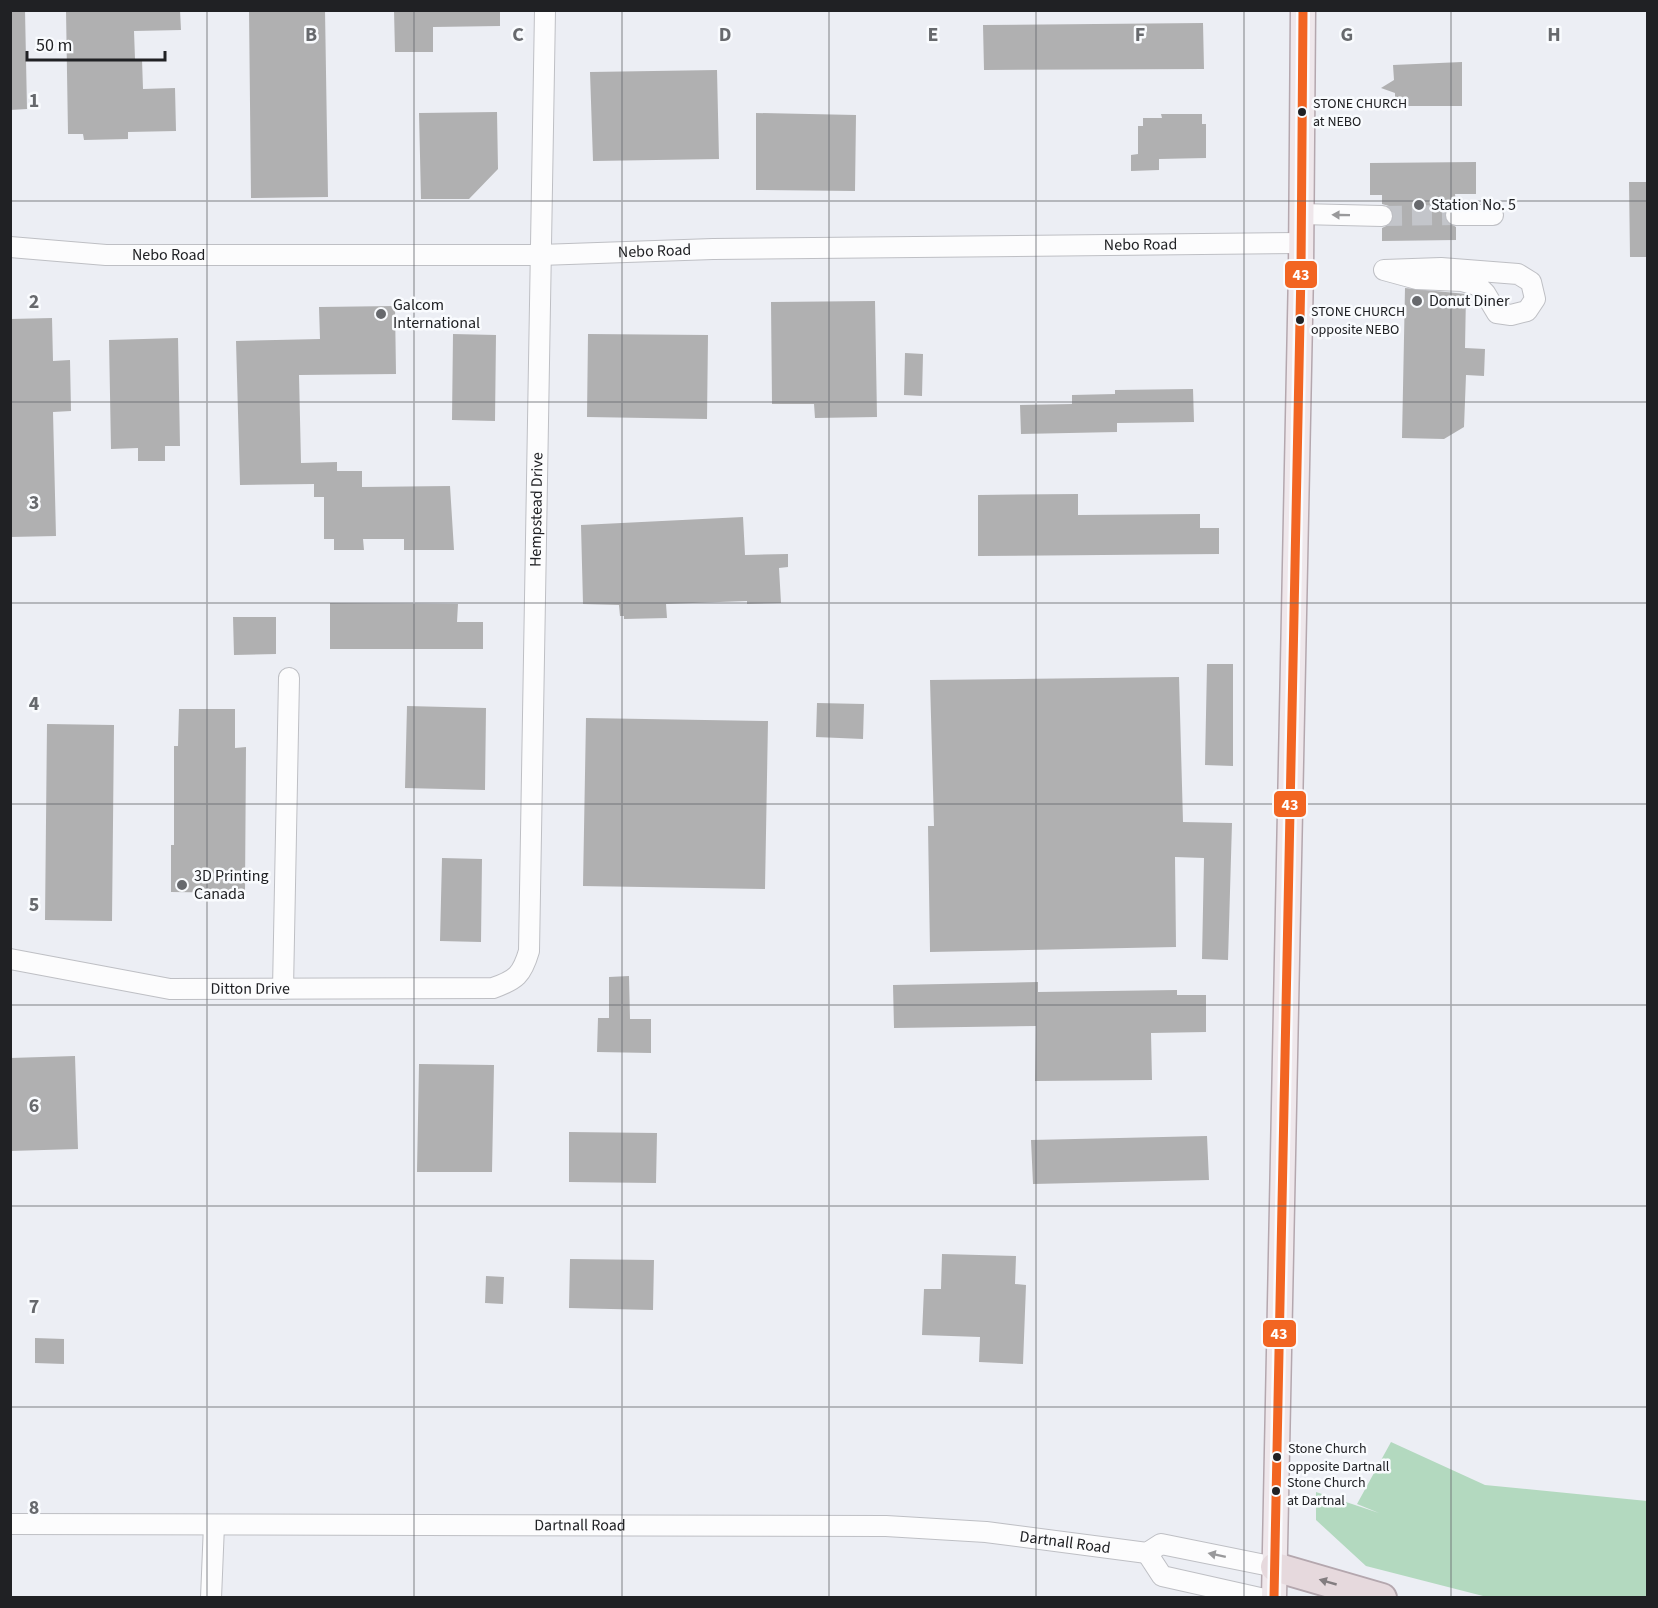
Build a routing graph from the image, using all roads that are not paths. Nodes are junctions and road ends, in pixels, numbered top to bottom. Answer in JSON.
{"nodes":[{"id":1,"x":544,"y":10,"type":"edge"},
{"id":2,"x":1303,"y":10,"type":"edge"},
{"id":3,"x":1300,"y":214,"type":"junction"},
{"id":4,"x":1456,"y":215,"type":"tunnel mouth"},
{"id":5,"x":1493,"y":215,"type":"dead end"},
{"id":6,"x":1382,"y":216,"type":"tunnel mouth"},
{"id":7,"x":1300,"y":243,"type":"junction"},
{"id":8,"x":10,"y":247,"type":"edge"},
{"id":9,"x":540,"y":255,"type":"junction"},
{"id":10,"x":1384,"y":270,"type":"joint"},
{"id":11,"x":289,"y":678,"type":"dead end"},
{"id":12,"x":10,"y":959,"type":"edge"},
{"id":13,"x":493,"y":988,"type":"joint"},
{"id":14,"x":283,"y":989,"type":"junction"},
{"id":15,"x":10,"y":1524,"type":"edge"},
{"id":16,"x":214,"y":1525,"type":"junction"},
{"id":17,"x":1147,"y":1553,"type":"junction"},
{"id":18,"x":1275,"y":1567,"type":"junction"},
{"id":19,"x":211,"y":1598,"type":"edge"},
{"id":20,"x":1260,"y":1598,"type":"edge"},
{"id":21,"x":1274,"y":1598,"type":"edge"},
{"id":22,"x":1382,"y":1598,"type":"edge"}],
"edges":[{"from":1,"to":9,"type":"street","name":"Hempstead Drive"},
{"from":2,"to":3,"type":"main road"},
{"from":6,"to":3,"type":"street","one_way":true},
{"from":3,"to":7,"type":"main road"},
{"from":4,"to":5,"type":"street"},
{"from":7,"to":9,"type":"street","name":"Nebo Road"},
{"from":7,"to":18,"type":"main road"},
{"from":8,"to":9,"type":"street","name":"Nebo Road"},
{"from":9,"to":13,"type":"street","name":"Hempstead Drive"},
{"from":10,"to":10,"type":"street"},
{"from":11,"to":14,"type":"street"},
{"from":12,"to":14,"type":"street","name":"Ditton Drive"},
{"from":13,"to":14,"type":"street","name":"Ditton Drive"},
{"from":15,"to":16,"type":"street","name":"Dartnall Road"},
{"from":16,"to":17,"type":"street","name":"Dartnall Road"},
{"from":16,"to":19,"type":"street"},
{"from":18,"to":17,"type":"street","name":"Dartnall Road","one_way":true},
{"from":17,"to":20,"type":"street"},
{"from":18,"to":21,"type":"main road"},
{"from":22,"to":18,"type":"highway","one_way":true}]}
